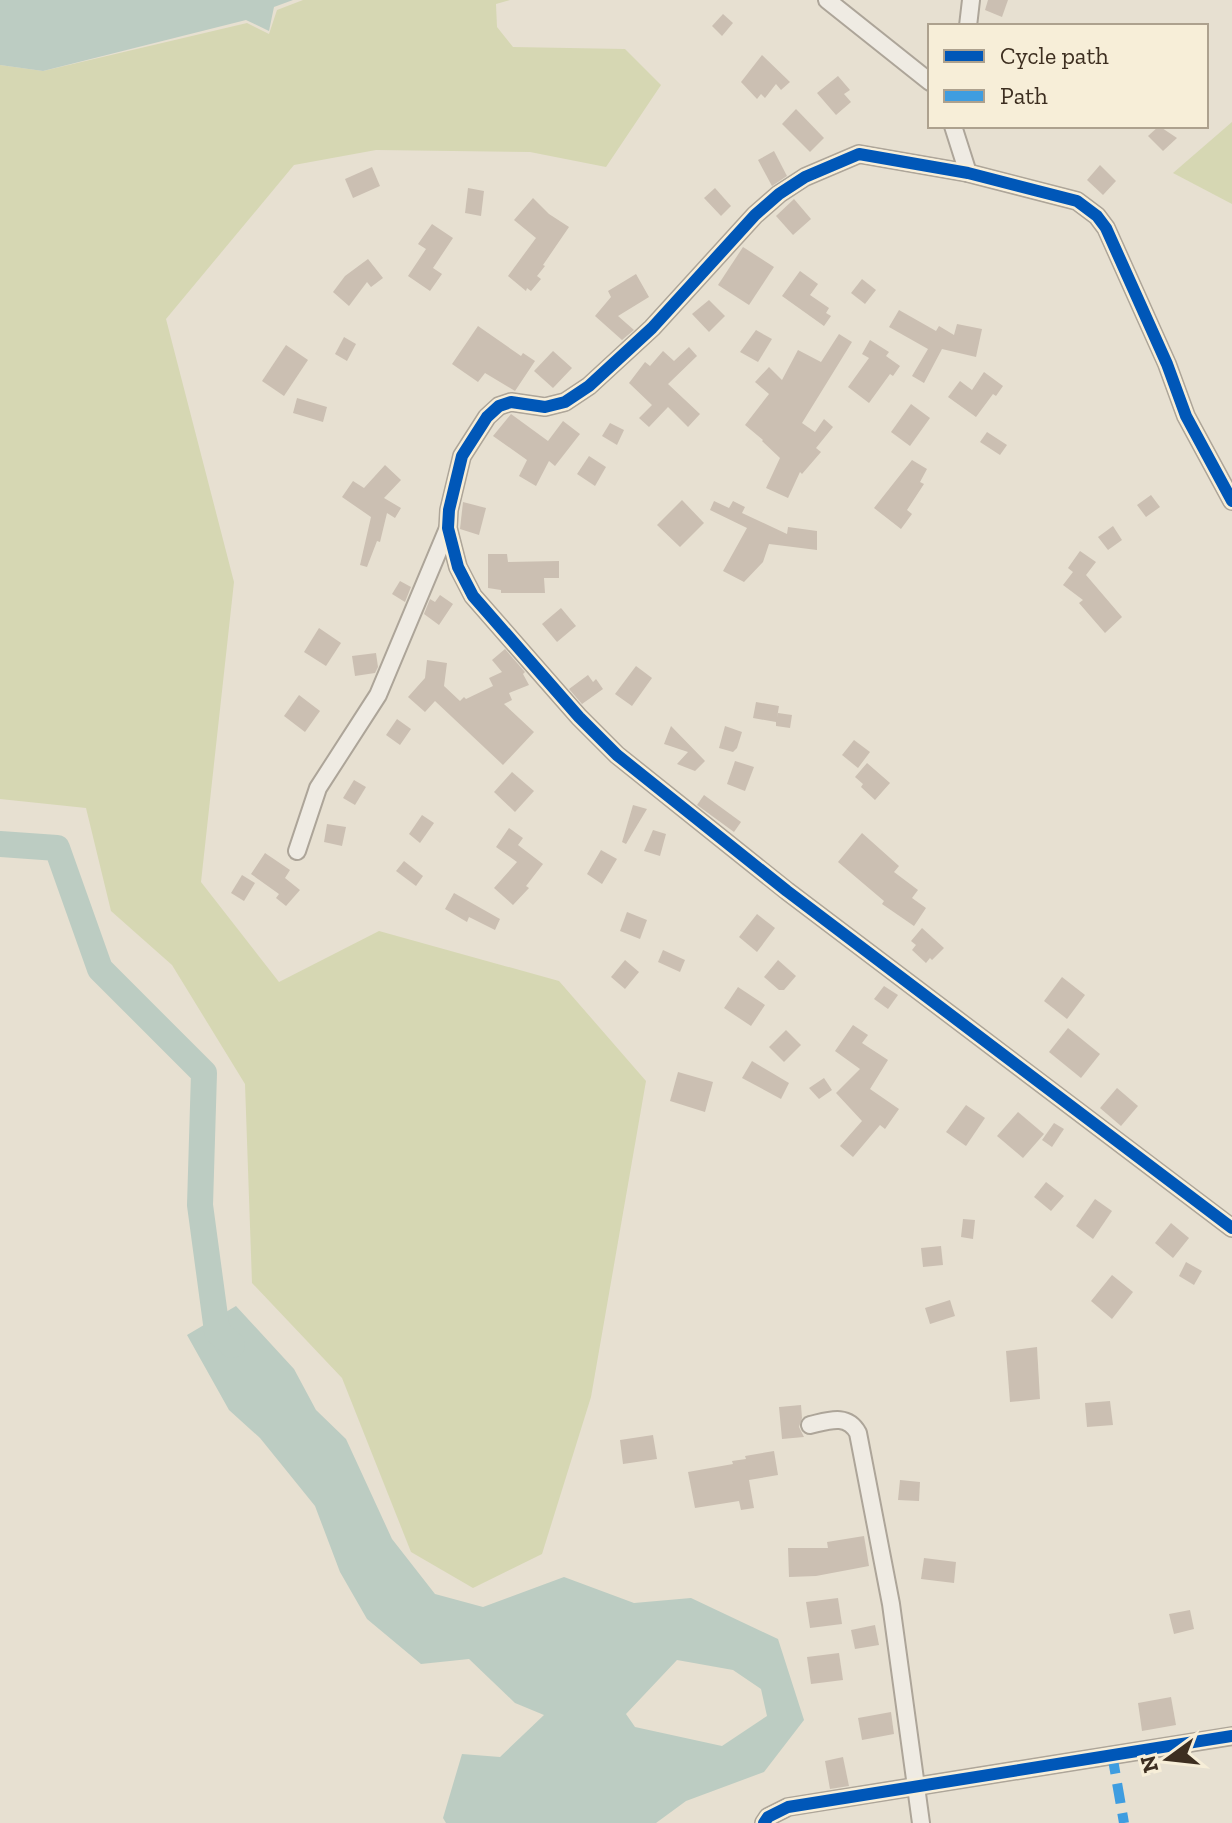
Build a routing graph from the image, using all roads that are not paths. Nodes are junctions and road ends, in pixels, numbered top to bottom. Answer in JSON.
{"nodes":[{"id":1,"x":827,"y":0,"type":"edge"},
{"id":2,"x":971,"y":0,"type":"edge"},
{"id":3,"x":968,"y":24,"type":"edge"},
{"id":4,"x":928,"y":80,"type":"edge"},
{"id":5,"x":954,"y":128,"type":"edge"},
{"id":6,"x":968,"y":173,"type":"junction"},
{"id":7,"x":1232,"y":501,"type":"edge"},
{"id":8,"x":448,"y":528,"type":"junction"},
{"id":9,"x":297,"y":851,"type":"dead end"},
{"id":10,"x":1232,"y":1228,"type":"edge"},
{"id":11,"x":810,"y":1425,"type":"dead end"},
{"id":12,"x":1232,"y":1736,"type":"edge"},
{"id":13,"x":914,"y":1785,"type":"junction"},
{"id":14,"x":764,"y":1823,"type":"edge"},
{"id":15,"x":921,"y":1823,"type":"edge"}],
"edges":[{"from":1,"to":4,"type":"street"},
{"from":2,"to":3,"type":"street"},
{"from":5,"to":6,"type":"street"},
{"from":6,"to":7,"type":"street"},
{"from":6,"to":8,"type":"street"},
{"from":8,"to":9,"type":"street"},
{"from":8,"to":10,"type":"street"},
{"from":11,"to":13,"type":"street"},
{"from":12,"to":13,"type":"street"},
{"from":13,"to":14,"type":"street"},
{"from":13,"to":15,"type":"street"}]}
